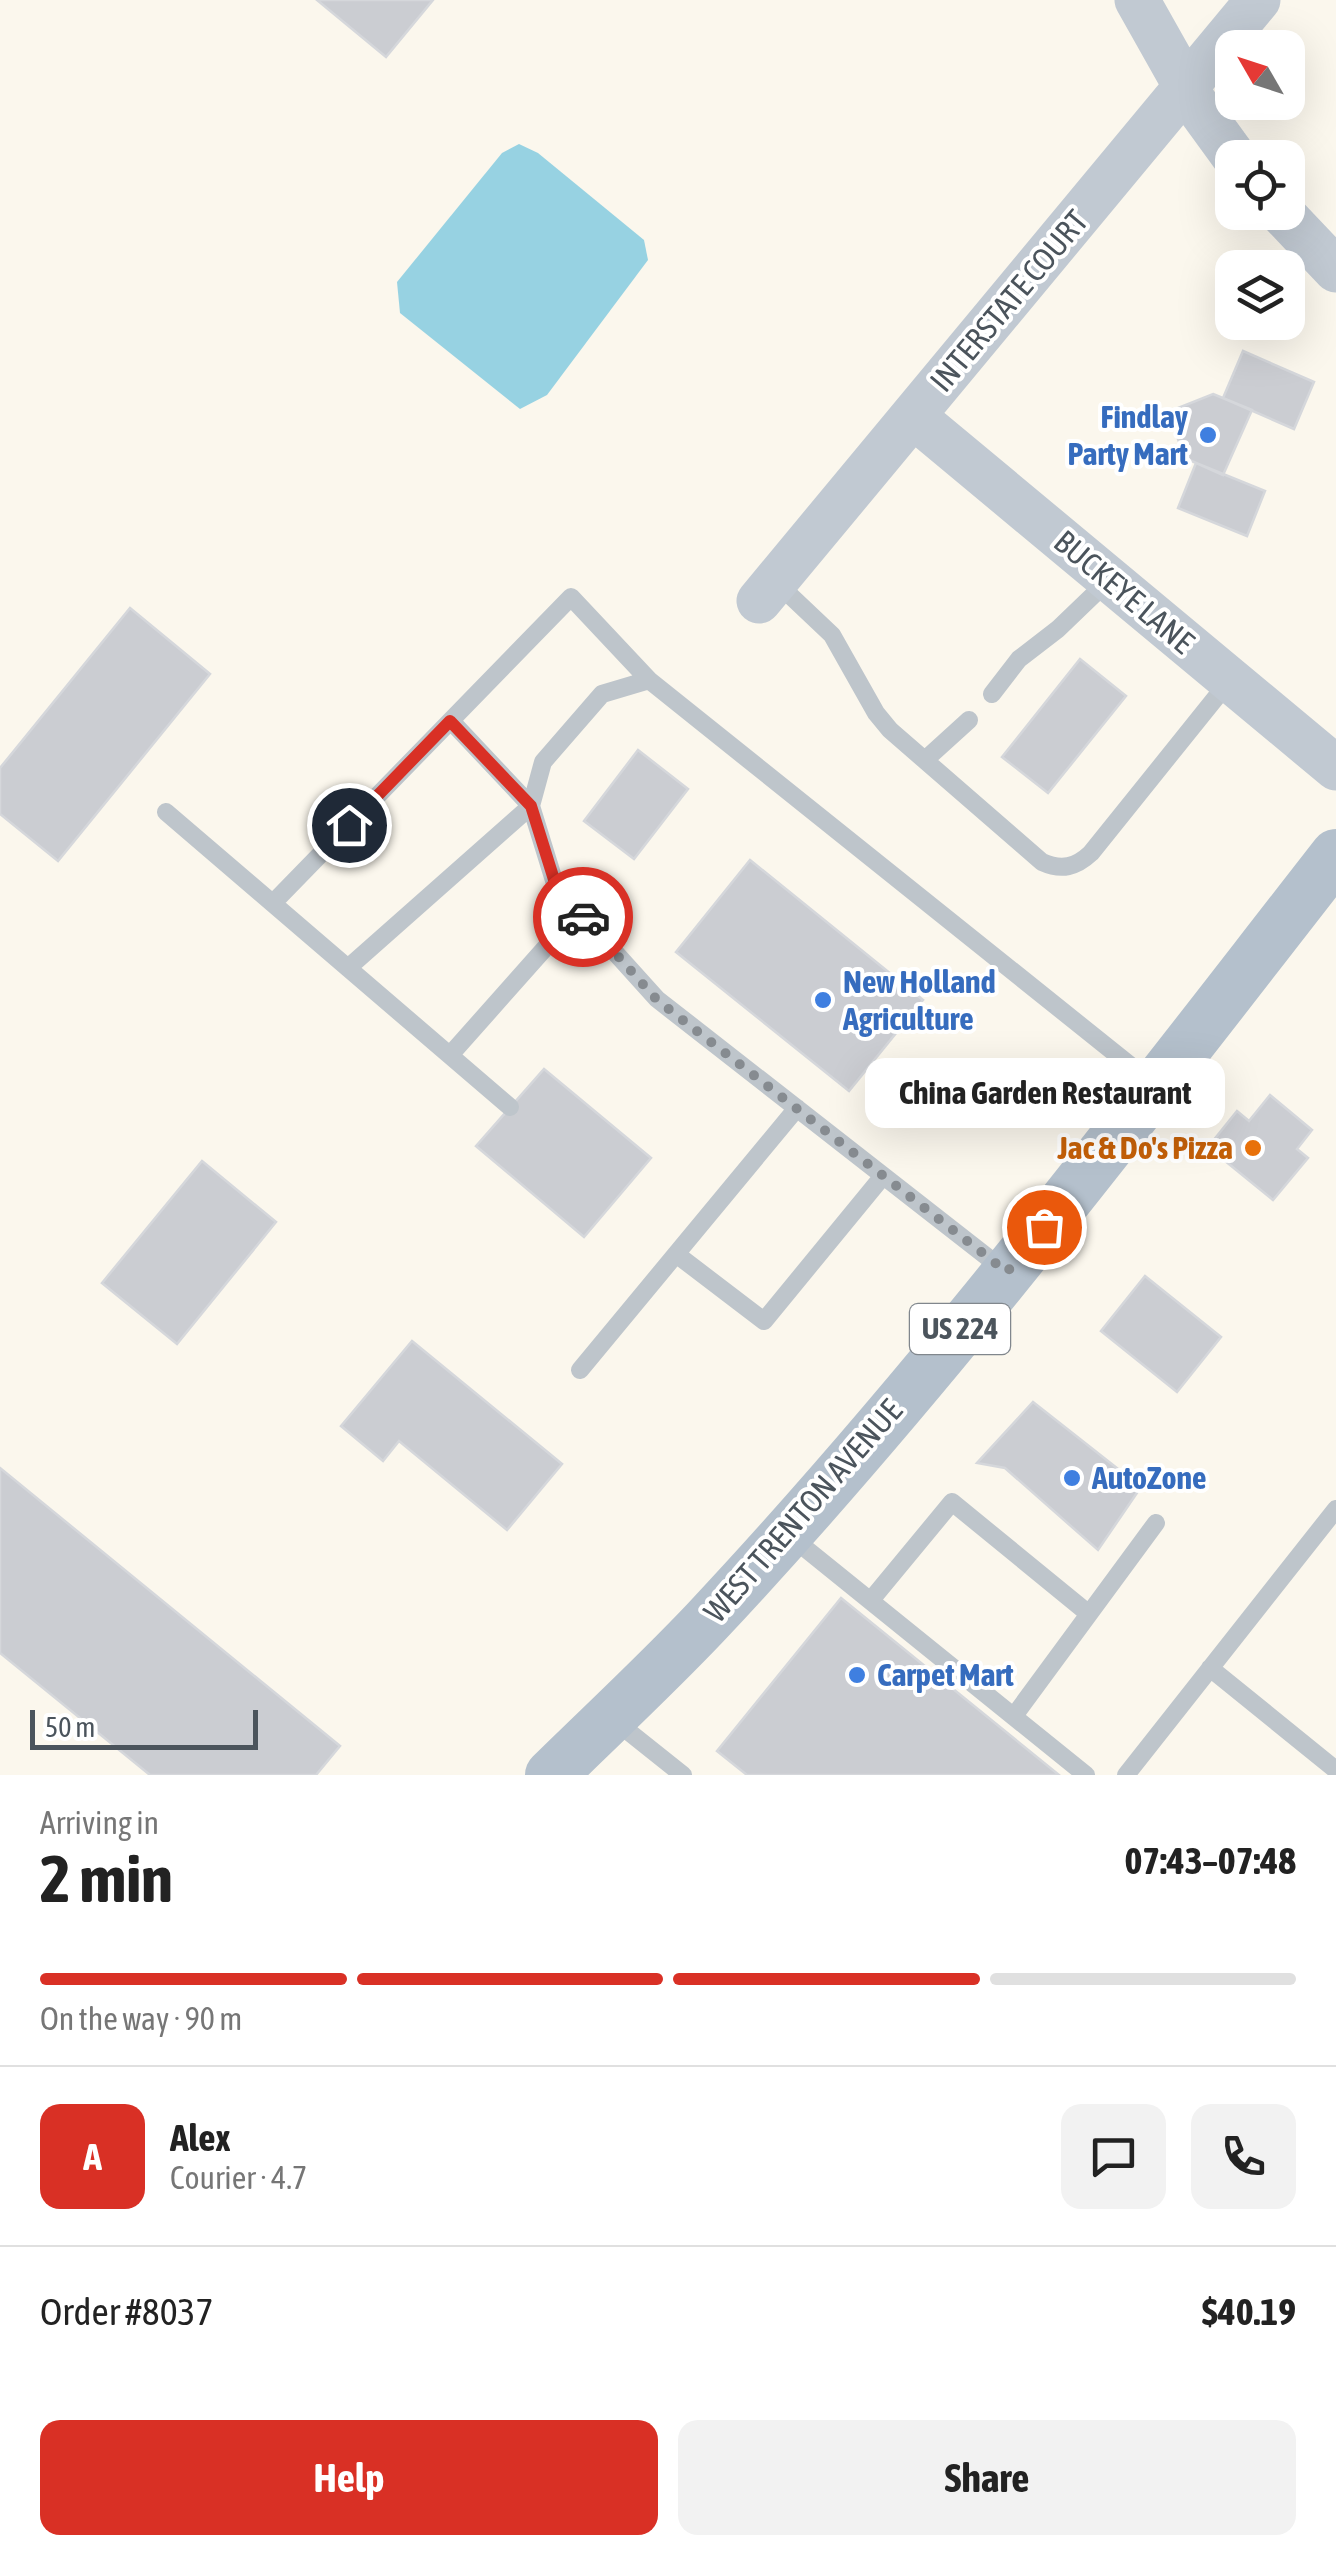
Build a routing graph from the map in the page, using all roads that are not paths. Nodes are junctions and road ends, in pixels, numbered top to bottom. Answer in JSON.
{"nodes":[{"id":1,"x":1138,"y":0,"type":"edge"},
{"id":2,"x":1258,"y":0,"type":"edge"},
{"id":3,"x":1186,"y":87,"type":"junction"},
{"id":4,"x":1222,"y":140,"type":"edge"},
{"id":5,"x":1298,"y":230,"type":"edge"},
{"id":6,"x":1336,"y":270,"type":"edge"},
{"id":7,"x":913,"y":416,"type":"junction"},
{"id":8,"x":1110,"y":580,"type":"junction"},
{"id":9,"x":767,"y":592,"type":"joint"},
{"id":10,"x":649,"y":680,"type":"junction"},
{"id":11,"x":1230,"y":680,"type":"junction"},
{"id":12,"x":992,"y":694,"type":"dead end"},
{"id":13,"x":969,"y":720,"type":"dead end"},
{"id":14,"x":450,"y":721,"type":"junction"},
{"id":15,"x":925,"y":760,"type":"junction"},
{"id":16,"x":1336,"y":768,"type":"edge"},
{"id":17,"x":531,"y":806,"type":"junction"},
{"id":18,"x":166,"y":812,"type":"dead end"},
{"id":19,"x":1336,"y":855,"type":"edge"},
{"id":20,"x":273,"y":903,"type":"junction"},
{"id":21,"x":578,"y":911,"type":"junction"},
{"id":22,"x":349,"y":968,"type":"junction"},
{"id":23,"x":451,"y":1054,"type":"junction"},
{"id":24,"x":1155,"y":1086,"type":"junction"},
{"id":25,"x":510,"y":1107,"type":"dead end"},
{"id":26,"x":797,"y":1108,"type":"junction"},
{"id":27,"x":883,"y":1176,"type":"junction"},
{"id":28,"x":676,"y":1254,"type":"junction"},
{"id":29,"x":1007,"y":1272,"type":"junction"},
{"id":30,"x":580,"y":1370,"type":"dead end"},
{"id":31,"x":1336,"y":1509,"type":"edge"},
{"id":32,"x":1156,"y":1523,"type":"dead end"},
{"id":33,"x":786,"y":1532,"type":"junction"},
{"id":34,"x":871,"y":1600,"type":"junction"},
{"id":35,"x":1089,"y":1614,"type":"junction"},
{"id":36,"x":1210,"y":1668,"type":"junction"},
{"id":37,"x":1014,"y":1716,"type":"junction"},
{"id":38,"x":610,"y":1717,"type":"junction"},
{"id":39,"x":1336,"y":1770,"type":"edge"},
{"id":40,"x":551,"y":1775,"type":"edge"},
{"id":41,"x":683,"y":1775,"type":"edge"},
{"id":42,"x":1086,"y":1775,"type":"edge"},
{"id":43,"x":1126,"y":1775,"type":"edge"}],
"edges":[{"from":1,"to":3,"type":"street"},
{"from":2,"to":3,"type":"street","name":"INTERSTATE COURT"},
{"from":3,"to":4,"type":"street"},
{"from":3,"to":7,"type":"street","name":"INTERSTATE COURT"},
{"from":5,"to":6,"type":"street"},
{"from":7,"to":8,"type":"street","name":"BUCKEYE LANE"},
{"from":7,"to":9,"type":"street","name":"INTERSTATE COURT"},
{"from":8,"to":11,"type":"street","name":"BUCKEYE LANE"},
{"from":8,"to":12,"type":"lane"},
{"from":9,"to":15,"type":"lane"},
{"from":10,"to":14,"type":"lane"},
{"from":10,"to":17,"type":"lane"},
{"from":10,"to":24,"type":"lane"},
{"from":11,"to":15,"type":"lane"},
{"from":11,"to":16,"type":"street","name":"BUCKEYE LANE"},
{"from":13,"to":15,"type":"lane"},
{"from":14,"to":17,"type":"lane"},
{"from":14,"to":20,"type":"lane"},
{"from":17,"to":21,"type":"lane"},
{"from":17,"to":22,"type":"lane"},
{"from":18,"to":20,"type":"lane"},
{"from":19,"to":24,"type":"main road","name":"WEST TRENTON AVENUE","number":"US 224"},
{"from":20,"to":22,"type":"lane"},
{"from":21,"to":23,"type":"lane"},
{"from":21,"to":26,"type":"lane"},
{"from":22,"to":23,"type":"lane"},
{"from":23,"to":25,"type":"lane"},
{"from":24,"to":29,"type":"main road","name":"WEST TRENTON AVENUE","number":"US 224"},
{"from":26,"to":27,"type":"lane"},
{"from":26,"to":28,"type":"lane"},
{"from":27,"to":28,"type":"lane"},
{"from":27,"to":29,"type":"lane"},
{"from":28,"to":30,"type":"lane"},
{"from":29,"to":33,"type":"main road","name":"WEST TRENTON AVENUE","number":"US 224"},
{"from":31,"to":36,"type":"lane"},
{"from":32,"to":35,"type":"lane"},
{"from":33,"to":34,"type":"lane"},
{"from":33,"to":38,"type":"main road","name":"WEST TRENTON AVENUE","number":"US 224"},
{"from":34,"to":35,"type":"lane"},
{"from":34,"to":37,"type":"lane"},
{"from":35,"to":37,"type":"lane"},
{"from":36,"to":39,"type":"lane"},
{"from":36,"to":43,"type":"lane"},
{"from":37,"to":42,"type":"lane"},
{"from":38,"to":40,"type":"main road","name":"WEST TRENTON AVENUE","number":"US 224"},
{"from":38,"to":41,"type":"lane"}]}
